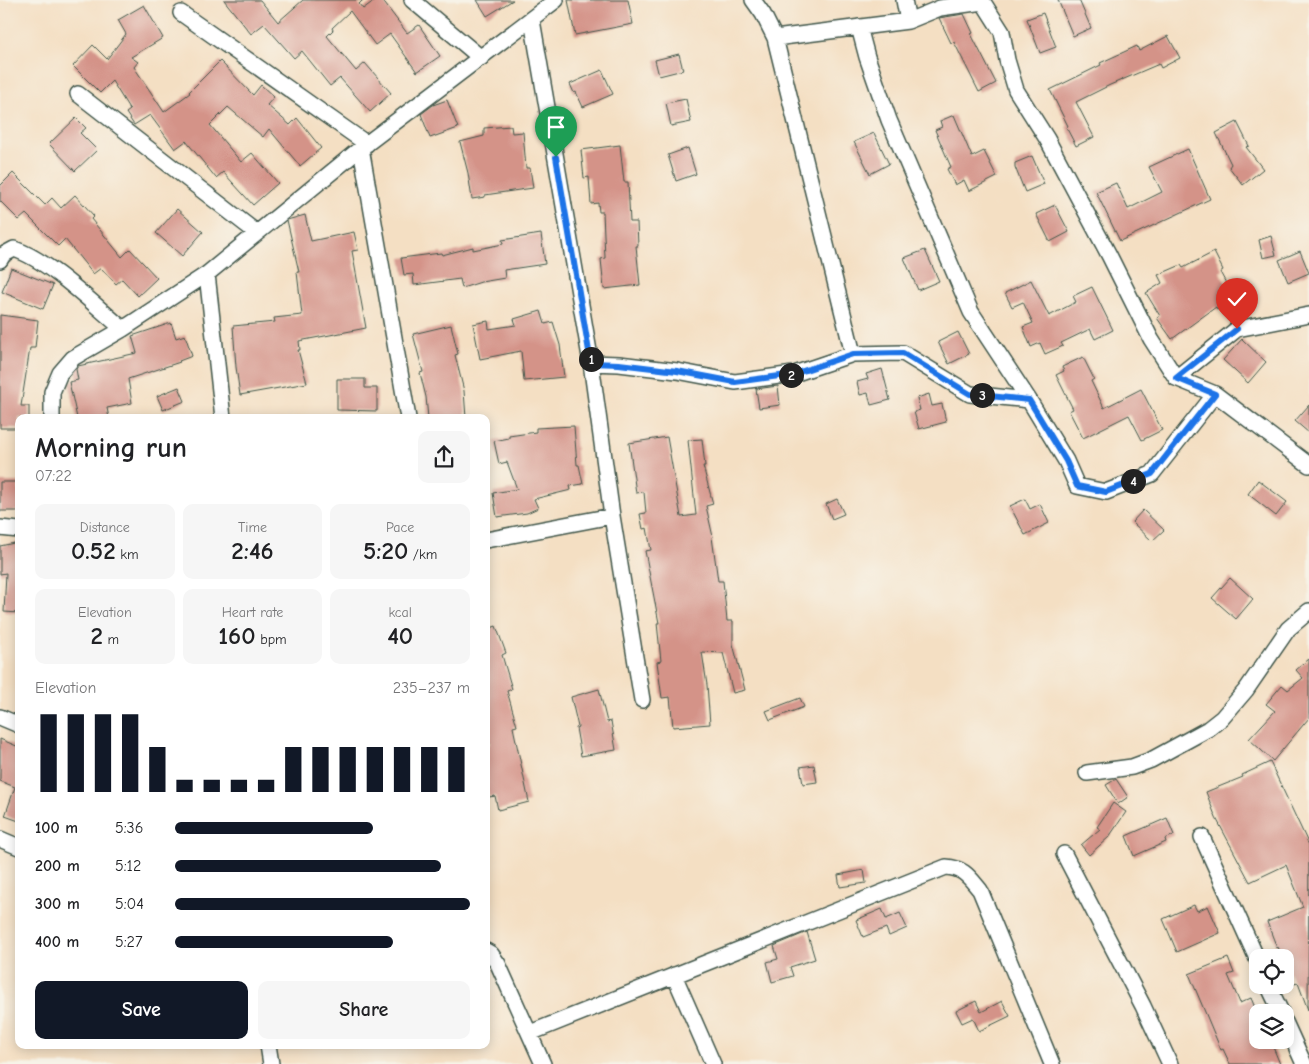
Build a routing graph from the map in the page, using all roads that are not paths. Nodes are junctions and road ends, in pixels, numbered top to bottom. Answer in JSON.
{"nodes":[{"id":1,"x":412,"y":0,"type":"edge"},
{"id":2,"x":556,"y":0,"type":"edge"},
{"id":3,"x":753,"y":0,"type":"edge"},
{"id":4,"x":904,"y":0,"type":"edge"},
{"id":5,"x":181,"y":13,"type":"dead end"},
{"id":6,"x":532,"y":20,"type":"junction"},
{"id":7,"x":908,"y":22,"type":"junction"},
{"id":8,"x":859,"y":27,"type":"junction"},
{"id":9,"x":775,"y":38,"type":"junction"},
{"id":10,"x":480,"y":58,"type":"junction"},
{"id":11,"x":78,"y":94,"type":"dead end"},
{"id":12,"x":364,"y":146,"type":"junction"},
{"id":13,"x":257,"y":233,"type":"junction"},
{"id":14,"x":0,"y":260,"type":"edge"},
{"id":15,"x":207,"y":274,"type":"junction"},
{"id":16,"x":1309,"y":315,"type":"edge"},
{"id":17,"x":123,"y":329,"type":"junction"},
{"id":18,"x":853,"y":354,"type":"junction"},
{"id":19,"x":591,"y":363,"type":"junction"},
{"id":20,"x":1176,"y":378,"type":"junction"},
{"id":21,"x":1215,"y":394,"type":"junction"},
{"id":22,"x":1029,"y":400,"type":"junction"},
{"id":23,"x":52,"y":414,"type":"edge"},
{"id":24,"x":223,"y":414,"type":"edge"},
{"id":25,"x":407,"y":414,"type":"edge"},
{"id":26,"x":1309,"y":465,"type":"edge"},
{"id":27,"x":612,"y":516,"type":"junction"},
{"id":28,"x":0,"y":528,"type":"edge"},
{"id":29,"x":15,"y":530,"type":"edge"},
{"id":30,"x":490,"y":539,"type":"edge"},
{"id":31,"x":1309,"y":612,"type":"edge"},
{"id":32,"x":642,"y":700,"type":"dead end"},
{"id":33,"x":0,"y":718,"type":"edge"},
{"id":34,"x":15,"y":724,"type":"edge"},
{"id":35,"x":1087,"y":773,"type":"dead end"},
{"id":36,"x":1202,"y":837,"type":"dead end"},
{"id":37,"x":0,"y":839,"type":"edge"},
{"id":38,"x":15,"y":846,"type":"edge"},
{"id":39,"x":1064,"y":854,"type":"dead end"},
{"id":40,"x":1253,"y":949,"type":"edge"},
{"id":41,"x":490,"y":953,"type":"edge"},
{"id":42,"x":674,"y":975,"type":"junction"},
{"id":43,"x":530,"y":1033,"type":"junction"},
{"id":44,"x":1294,"y":1042,"type":"edge"},
{"id":45,"x":269,"y":1049,"type":"edge"},
{"id":46,"x":271,"y":1064,"type":"edge"},
{"id":47,"x":543,"y":1064,"type":"edge"},
{"id":48,"x":713,"y":1064,"type":"edge"},
{"id":49,"x":1052,"y":1064,"type":"edge"},
{"id":50,"x":1170,"y":1064,"type":"edge"},
{"id":51,"x":1304,"y":1064,"type":"edge"}],
"edges":[{"from":1,"to":10,"type":"street"},
{"from":2,"to":6,"type":"street"},
{"from":3,"to":9,"type":"street"},
{"from":4,"to":7,"type":"street"},
{"from":5,"to":12,"type":"street"},
{"from":6,"to":10,"type":"street"},
{"from":6,"to":19,"type":"street"},
{"from":7,"to":8,"type":"street"},
{"from":7,"to":20,"type":"street"},
{"from":8,"to":9,"type":"street"},
{"from":8,"to":22,"type":"street"},
{"from":9,"to":18,"type":"street"},
{"from":10,"to":12,"type":"street"},
{"from":11,"to":13,"type":"street"},
{"from":12,"to":13,"type":"street"},
{"from":12,"to":25,"type":"street"},
{"from":13,"to":15,"type":"street"},
{"from":14,"to":17,"type":"street"},
{"from":15,"to":17,"type":"street"},
{"from":15,"to":24,"type":"street"},
{"from":16,"to":20,"type":"street"},
{"from":17,"to":23,"type":"street"},
{"from":18,"to":19,"type":"street"},
{"from":18,"to":22,"type":"street"},
{"from":19,"to":27,"type":"street"},
{"from":20,"to":21,"type":"street"},
{"from":21,"to":22,"type":"street"},
{"from":21,"to":26,"type":"street"},
{"from":27,"to":30,"type":"street"},
{"from":27,"to":32,"type":"street"},
{"from":28,"to":29,"type":"street"},
{"from":31,"to":35,"type":"street"},
{"from":33,"to":34,"type":"street"},
{"from":36,"to":40,"type":"street"},
{"from":37,"to":38,"type":"street"},
{"from":39,"to":50,"type":"street"},
{"from":41,"to":43,"type":"street"},
{"from":42,"to":43,"type":"street"},
{"from":42,"to":48,"type":"street"},
{"from":42,"to":49,"type":"street"},
{"from":43,"to":47,"type":"street"},
{"from":44,"to":51,"type":"street"},
{"from":45,"to":46,"type":"street"}]}
